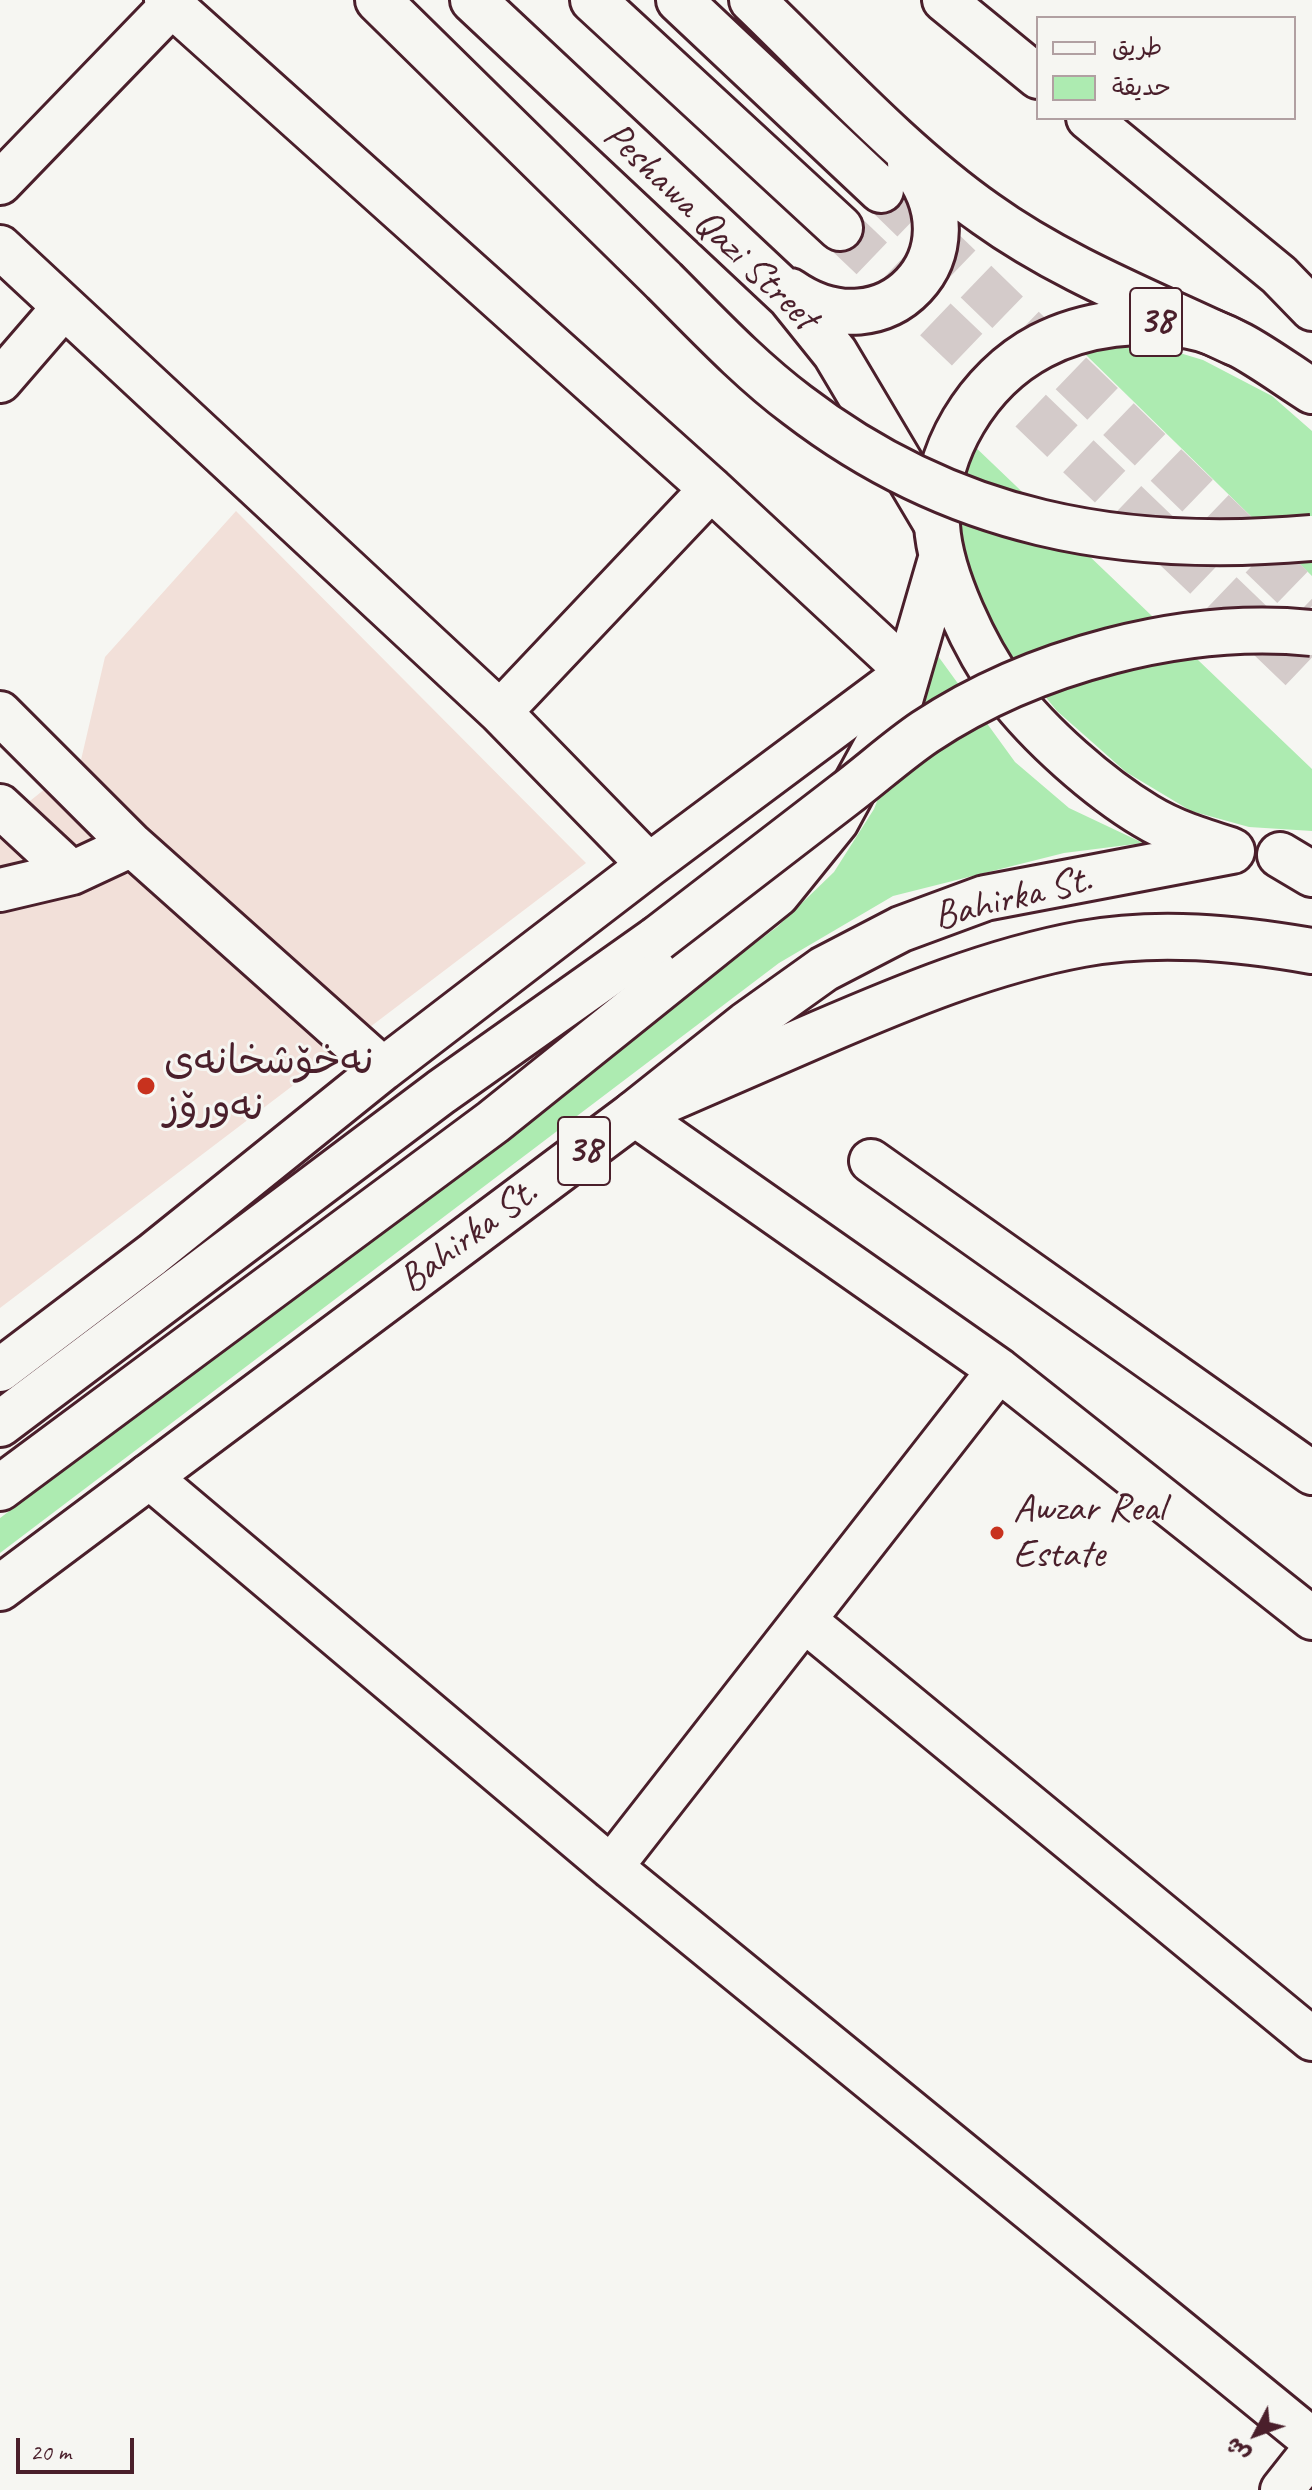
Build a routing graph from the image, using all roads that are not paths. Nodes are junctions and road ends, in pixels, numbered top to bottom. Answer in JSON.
{"nodes":[{"id":1,"x":378,"y":0,"type":"edge"},
{"id":2,"x":473,"y":0,"type":"edge"},
{"id":3,"x":593,"y":0,"type":"edge"},
{"id":4,"x":679,"y":0,"type":"edge"},
{"id":5,"x":752,"y":0,"type":"edge"},
{"id":6,"x":944,"y":0,"type":"edge"},
{"id":7,"x":169,"y":2,"type":"edge"},
{"id":8,"x":1036,"y":75,"type":"edge"},
{"id":9,"x":870,"y":113,"type":"junction"},
{"id":10,"x":1090,"y":120,"type":"edge"},
{"id":11,"x":0,"y":183,"type":"edge"},
{"id":12,"x":881,"y":190,"type":"tunnel mouth"},
{"id":13,"x":840,"y":228,"type":"tunnel mouth"},
{"id":14,"x":0,"y":247,"type":"edge"},
{"id":15,"x":762,"y":271,"type":"junction"},
{"id":16,"x":64,"y":307,"type":"junction"},
{"id":17,"x":1312,"y":309,"type":"edge"},
{"id":18,"x":1235,"y":343,"type":"junction"},
{"id":19,"x":0,"y":381,"type":"edge"},
{"id":20,"x":1303,"y":383,"type":"edge"},
{"id":21,"x":711,"y":489,"type":"junction"},
{"id":22,"x":1312,"y":538,"type":"edge"},
{"id":23,"x":939,"y":541,"type":"junction"},
{"id":24,"x":1312,"y":633,"type":"edge"},
{"id":25,"x":908,"y":672,"type":"junction"},
{"id":26,"x":500,"y":712,"type":"junction"},
{"id":27,"x":0,"y":713,"type":"edge"},
{"id":28,"x":0,"y":806,"type":"edge"},
{"id":29,"x":132,"y":845,"type":"junction"},
{"id":30,"x":1232,"y":851,"type":"junction"},
{"id":31,"x":1301,"y":861,"type":"edge"},
{"id":32,"x":649,"y":865,"type":"junction"},
{"id":33,"x":72,"y":873,"type":"junction"},
{"id":34,"x":0,"y":890,"type":"edge"},
{"id":35,"x":1312,"y":951,"type":"edge"},
{"id":36,"x":383,"y":1069,"type":"junction"},
{"id":37,"x":634,"y":1114,"type":"junction"},
{"id":38,"x":871,"y":1161,"type":"dead end"},
{"id":39,"x":0,"y":1370,"type":"edge"},
{"id":40,"x":999,"y":1370,"type":"junction"},
{"id":41,"x":0,"y":1424,"type":"edge"},
{"id":42,"x":1312,"y":1473,"type":"edge"},
{"id":43,"x":148,"y":1476,"type":"junction"},
{"id":44,"x":0,"y":1488,"type":"edge"},
{"id":45,"x":0,"y":1588,"type":"edge"},
{"id":46,"x":1312,"y":1618,"type":"edge"},
{"id":47,"x":804,"y":1620,"type":"junction"},
{"id":48,"x":611,"y":1867,"type":"junction"},
{"id":49,"x":1312,"y":2039,"type":"edge"},
{"id":50,"x":1312,"y":2440,"type":"edge"},
{"id":51,"x":1312,"y":2452,"type":"edge"},
{"id":52,"x":1282,"y":2490,"type":"edge"}],
"edges":[{"from":1,"to":22,"type":"main road","bridge":true},
{"from":2,"to":15,"type":"main road","name":"Peshawa Qazi Street"},
{"from":3,"to":13,"type":"main road"},
{"from":4,"to":12,"type":"main road"},
{"from":5,"to":9,"type":"main road","name":"Peshawa Qazi Street"},
{"from":6,"to":8,"type":"street"},
{"from":7,"to":11,"type":"street"},
{"from":7,"to":21,"type":"street"},
{"from":9,"to":15,"type":"main road"},
{"from":9,"to":18,"type":"main road","name":"Peshawa Qazi Street"},
{"from":10,"to":17,"type":"street"},
{"from":14,"to":16,"type":"street"},
{"from":15,"to":23,"type":"main road","name":"Peshawa Qazi Street"},
{"from":16,"to":19,"type":"street"},
{"from":16,"to":26,"type":"street"},
{"from":18,"to":20,"type":"main road","name":"Peshawa Qazi Street","number":"38"},
{"from":18,"to":23,"type":"main road","name":"Peshawa Qazi Street","number":"38"},
{"from":21,"to":25,"type":"street"},
{"from":21,"to":26,"type":"street"},
{"from":23,"to":25,"type":"main road","name":"Bahirka St.","number":"38"},
{"from":23,"to":30,"type":"main road","name":"Peshawa Qazi Street","number":"38"},
{"from":24,"to":41,"type":"main road","bridge":true},
{"from":25,"to":32,"type":"street"},
{"from":25,"to":44,"type":"main road","name":"Bahirka St.","number":"38"},
{"from":26,"to":32,"type":"street"},
{"from":27,"to":29,"type":"street"},
{"from":28,"to":33,"type":"street"},
{"from":29,"to":33,"type":"street"},
{"from":29,"to":36,"type":"street"},
{"from":30,"to":31,"type":"main road","name":"Peshawa Qazi Street","number":"38"},
{"from":30,"to":37,"type":"main road","name":"Bahirka St.","number":"38"},
{"from":32,"to":36,"type":"street"},
{"from":33,"to":34,"type":"street"},
{"from":35,"to":37,"type":"main road"},
{"from":36,"to":39,"type":"street"},
{"from":37,"to":40,"type":"street"},
{"from":37,"to":43,"type":"main road","name":"Bahirka St.","number":"38"},
{"from":38,"to":42,"type":"street"},
{"from":40,"to":46,"type":"street"},
{"from":40,"to":47,"type":"street"},
{"from":43,"to":45,"type":"main road","name":"Bahirka St.","number":"38"},
{"from":43,"to":48,"type":"street"},
{"from":47,"to":48,"type":"street"},
{"from":47,"to":49,"type":"street"},
{"from":48,"to":50,"type":"street"},
{"from":51,"to":52,"type":"street"}]}
